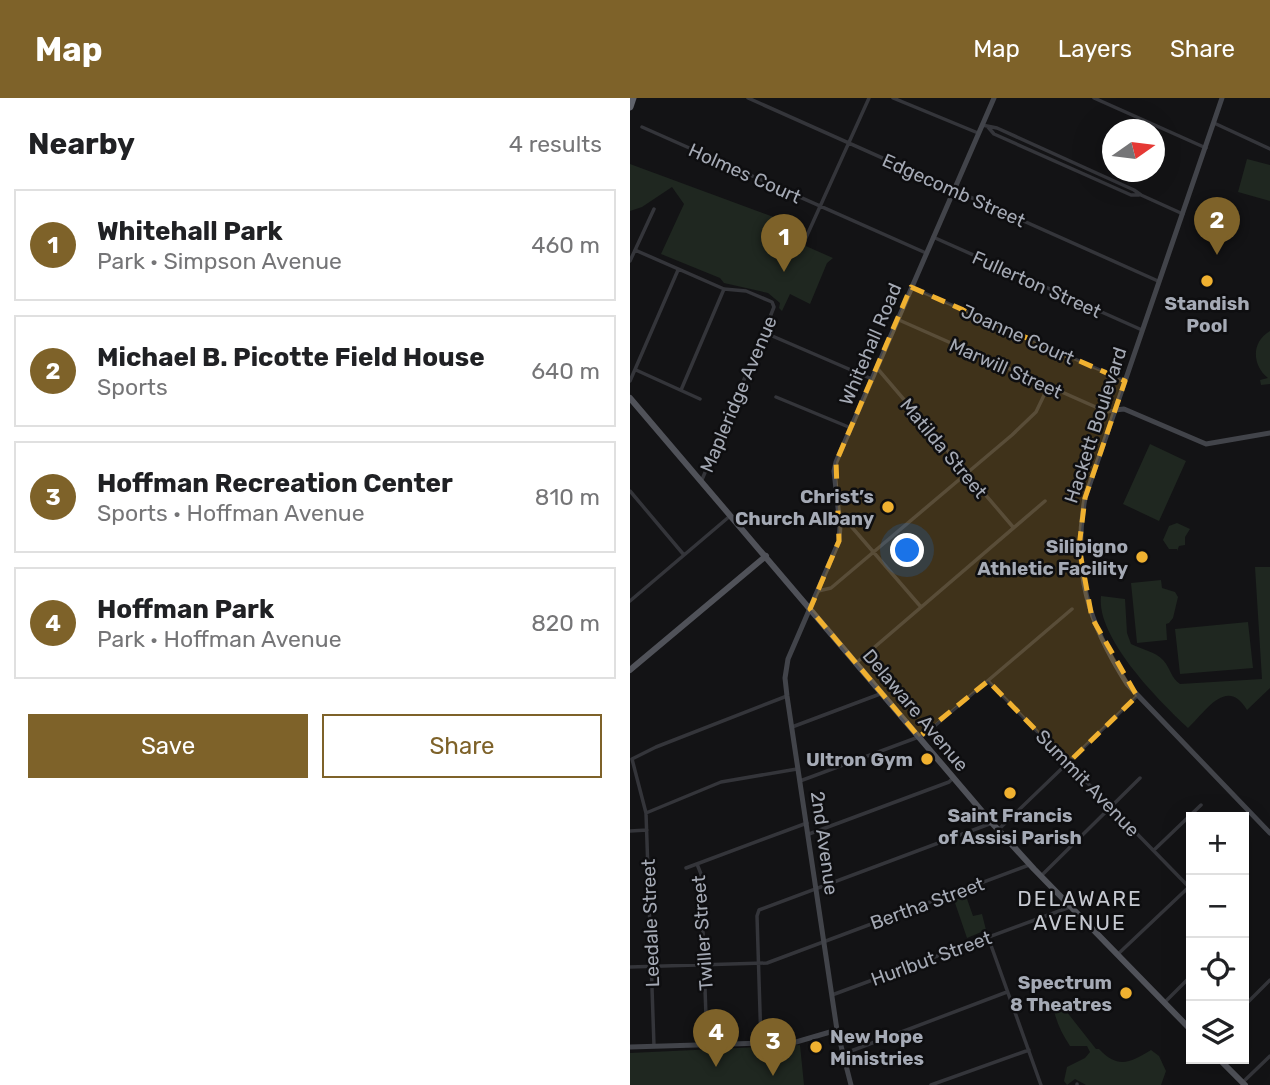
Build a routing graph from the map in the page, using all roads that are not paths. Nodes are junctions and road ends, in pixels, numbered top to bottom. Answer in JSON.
{"nodes":[{"id":1,"x":633,"y":98,"type":"edge"},
{"id":2,"x":748,"y":98,"type":"edge"},
{"id":3,"x":869,"y":98,"type":"edge"},
{"id":4,"x":893,"y":98,"type":"edge"},
{"id":5,"x":994,"y":98,"type":"edge"},
{"id":6,"x":1094,"y":98,"type":"edge"},
{"id":7,"x":1222,"y":98,"type":"edge"},
{"id":8,"x":630,"y":107,"type":"edge"},
{"id":9,"x":1214,"y":123,"type":"junction"},
{"id":10,"x":985,"y":126,"type":"junction"},
{"id":11,"x":642,"y":127,"type":"dead end"},
{"id":12,"x":978,"y":134,"type":"junction"},
{"id":13,"x":848,"y":143,"type":"junction"},
{"id":14,"x":1206,"y":148,"type":"junction"},
{"id":15,"x":1270,"y":149,"type":"edge"},
{"id":16,"x":954,"y":190,"type":"junction"},
{"id":17,"x":820,"y":206,"type":"junction"},
{"id":18,"x":654,"y":209,"type":"dead end"},
{"id":19,"x":1183,"y":214,"type":"junction"},
{"id":20,"x":933,"y":237,"type":"junction"},
{"id":21,"x":804,"y":242,"type":"dead end"},
{"id":22,"x":635,"y":250,"type":"junction"},
{"id":23,"x":926,"y":253,"type":"junction"},
{"id":24,"x":630,"y":261,"type":"edge"},
{"id":25,"x":678,"y":270,"type":"junction"},
{"id":26,"x":1160,"y":282,"type":"junction"},
{"id":27,"x":911,"y":287,"type":"junction"},
{"id":28,"x":724,"y":289,"type":"junction"},
{"id":29,"x":897,"y":319,"type":"junction"},
{"id":30,"x":1142,"y":330,"type":"junction"},
{"id":31,"x":770,"y":335,"type":"dead end"},
{"id":32,"x":877,"y":368,"type":"junction"},
{"id":33,"x":636,"y":370,"type":"junction"},
{"id":34,"x":872,"y":379,"type":"junction"},
{"id":35,"x":1125,"y":381,"type":"junction"},
{"id":36,"x":630,"y":382,"type":"edge"},
{"id":37,"x":1048,"y":387,"type":"junction"},
{"id":38,"x":681,"y":390,"type":"junction"},
{"id":39,"x":776,"y":397,"type":"dead end"},
{"id":40,"x":630,"y":398,"type":"edge"},
{"id":41,"x":700,"y":399,"type":"dead end"},
{"id":42,"x":1115,"y":410,"type":"junction"},
{"id":43,"x":851,"y":429,"type":"junction"},
{"id":44,"x":1270,"y":433,"type":"edge"},
{"id":45,"x":966,"y":473,"type":"junction"},
{"id":46,"x":702,"y":482,"type":"junction"},
{"id":47,"x":630,"y":491,"type":"edge"},
{"id":48,"x":1045,"y":501,"type":"dead end"},
{"id":49,"x":730,"y":516,"type":"junction"},
{"id":50,"x":839,"y":516,"type":"junction"},
{"id":51,"x":1013,"y":527,"type":"junction"},
{"id":52,"x":874,"y":552,"type":"junction"},
{"id":53,"x":684,"y":555,"type":"junction"},
{"id":54,"x":766,"y":556,"type":"junction"},
{"id":55,"x":818,"y":591,"type":"junction"},
{"id":56,"x":630,"y":601,"type":"edge"},
{"id":57,"x":921,"y":607,"type":"junction"},
{"id":58,"x":810,"y":609,"type":"junction"},
{"id":59,"x":1072,"y":609,"type":"dead end"},
{"id":60,"x":856,"y":663,"type":"junction"},
{"id":61,"x":630,"y":670,"type":"edge"},
{"id":62,"x":988,"y":681,"type":"junction"},
{"id":63,"x":882,"y":694,"type":"junction"},
{"id":64,"x":787,"y":696,"type":"junction"},
{"id":65,"x":1137,"y":696,"type":"junction"},
{"id":66,"x":792,"y":727,"type":"junction"},
{"id":67,"x":919,"y":737,"type":"junction"},
{"id":68,"x":632,"y":759,"type":"edge"},
{"id":69,"x":1068,"y":763,"type":"junction"},
{"id":70,"x":798,"y":769,"type":"junction"},
{"id":71,"x":953,"y":778,"type":"junction"},
{"id":72,"x":1140,"y":778,"type":"dead end"},
{"id":73,"x":630,"y":780,"type":"edge"},
{"id":74,"x":636,"y":780,"type":"junction"},
{"id":75,"x":800,"y":781,"type":"junction"},
{"id":76,"x":1201,"y":805,"type":"dead end"},
{"id":77,"x":1111,"y":806,"type":"junction"},
{"id":78,"x":646,"y":813,"type":"junction"},
{"id":79,"x":807,"y":823,"type":"junction"},
{"id":80,"x":992,"y":823,"type":"junction"},
{"id":81,"x":647,"y":830,"type":"junction"},
{"id":82,"x":998,"y":830,"type":"junction"},
{"id":83,"x":630,"y":831,"type":"edge"},
{"id":84,"x":1270,"y":833,"type":"edge"},
{"id":85,"x":809,"y":834,"type":"junction"},
{"id":86,"x":1154,"y":850,"type":"junction"},
{"id":87,"x":697,"y":864,"type":"junction"},
{"id":88,"x":1029,"y":865,"type":"junction"},
{"id":89,"x":685,"y":868,"type":"dead end"},
{"id":90,"x":1040,"y":876,"type":"junction"},
{"id":91,"x":1186,"y":882,"type":"edge"},
{"id":92,"x":816,"y":888,"type":"junction"},
{"id":93,"x":1186,"y":890,"type":"edge"},
{"id":94,"x":1070,"y":907,"type":"junction"},
{"id":95,"x":988,"y":937,"type":"junction"},
{"id":96,"x":824,"y":942,"type":"junction"},
{"id":97,"x":1117,"y":955,"type":"junction"},
{"id":98,"x":758,"y":962,"type":"junction"},
{"id":99,"x":706,"y":964,"type":"junction"},
{"id":100,"x":651,"y":966,"type":"junction"},
{"id":101,"x":630,"y":967,"type":"edge"},
{"id":102,"x":1270,"y":980,"type":"edge"},
{"id":103,"x":1186,"y":981,"type":"edge"},
{"id":104,"x":1007,"y":992,"type":"junction"},
{"id":105,"x":832,"y":995,"type":"junction"},
{"id":106,"x":1249,"y":1001,"type":"edge"},
{"id":107,"x":1164,"y":1002,"type":"junction"},
{"id":108,"x":1186,"y":1025,"type":"edge"},
{"id":109,"x":837,"y":1030,"type":"junction"},
{"id":110,"x":761,"y":1043,"type":"junction"},
{"id":111,"x":707,"y":1045,"type":"junction"},
{"id":112,"x":654,"y":1046,"type":"junction"},
{"id":113,"x":630,"y":1047,"type":"edge"},
{"id":114,"x":1029,"y":1050,"type":"junction"},
{"id":115,"x":843,"y":1054,"type":"junction"},
{"id":116,"x":1270,"y":1056,"type":"edge"},
{"id":117,"x":1224,"y":1064,"type":"edge"},
{"id":118,"x":1244,"y":1084,"type":"edge"},
{"id":119,"x":851,"y":1085,"type":"edge"},
{"id":120,"x":931,"y":1085,"type":"edge"},
{"id":121,"x":1041,"y":1085,"type":"edge"}],
"edges":[{"from":1,"to":8,"type":"highway"},
{"from":2,"to":13,"type":"street","name":"Edgecomb Street"},
{"from":3,"to":13,"type":"street"},
{"from":4,"to":12,"type":"street"},
{"from":5,"to":10,"type":"street","name":"Whitehall Road"},
{"from":6,"to":14,"type":"street"},
{"from":7,"to":9,"type":"street","name":"Hackett Boulevard"},
{"from":9,"to":14,"type":"street","name":"Hackett Boulevard"},
{"from":9,"to":15,"type":"street"},
{"from":10,"to":12,"type":"street","name":"Whitehall Road"},
{"from":10,"to":19,"type":"street"},
{"from":11,"to":17,"type":"street","name":"Holmes Court"},
{"from":12,"to":16,"type":"street","name":"Whitehall Road"},
{"from":13,"to":16,"type":"street","name":"Edgecomb Street"},
{"from":13,"to":17,"type":"street"},
{"from":14,"to":19,"type":"street","name":"Hackett Boulevard"},
{"from":16,"to":20,"type":"street","name":"Whitehall Road"},
{"from":16,"to":26,"type":"street","name":"Edgecomb Street"},
{"from":17,"to":21,"type":"street"},
{"from":17,"to":23,"type":"street","name":"Holmes Court"},
{"from":18,"to":22,"type":"street"},
{"from":19,"to":26,"type":"street","name":"Hackett Boulevard"},
{"from":20,"to":23,"type":"street","name":"Whitehall Road"},
{"from":20,"to":30,"type":"street","name":"Fullerton Street"},
{"from":22,"to":24,"type":"street"},
{"from":22,"to":25,"type":"street"},
{"from":23,"to":27,"type":"street","name":"Whitehall Road"},
{"from":25,"to":28,"type":"street"},
{"from":25,"to":33,"type":"street"},
{"from":26,"to":30,"type":"street","name":"Hackett Boulevard"},
{"from":27,"to":29,"type":"street","name":"Whitehall Road"},
{"from":27,"to":35,"type":"street","name":"Joanne Court"},
{"from":28,"to":38,"type":"street"},
{"from":28,"to":46,"type":"street","name":"Mapleridge Avenue"},
{"from":29,"to":32,"type":"street","name":"Whitehall Road"},
{"from":29,"to":37,"type":"street","name":"Marwill Street"},
{"from":30,"to":35,"type":"street","name":"Hackett Boulevard"},
{"from":31,"to":34,"type":"street"},
{"from":32,"to":34,"type":"street","name":"Whitehall Road"},
{"from":32,"to":45,"type":"street","name":"Matilda Street"},
{"from":33,"to":36,"type":"street"},
{"from":33,"to":38,"type":"street"},
{"from":34,"to":43,"type":"street","name":"Whitehall Road"},
{"from":35,"to":42,"type":"street","name":"Hackett Boulevard"},
{"from":37,"to":42,"type":"street","name":"Marwill Street"},
{"from":37,"to":45,"type":"street"},
{"from":38,"to":41,"type":"street"},
{"from":39,"to":43,"type":"street"},
{"from":40,"to":46,"type":"main road","name":"Delaware Avenue"},
{"from":42,"to":44,"type":"street"},
{"from":42,"to":65,"type":"street","name":"Hackett Boulevard"},
{"from":43,"to":50,"type":"street","name":"Whitehall Road"},
{"from":45,"to":51,"type":"street","name":"Matilda Street"},
{"from":45,"to":52,"type":"street"},
{"from":46,"to":49,"type":"main road","name":"Delaware Avenue"},
{"from":47,"to":53,"type":"street"},
{"from":48,"to":51,"type":"street"},
{"from":49,"to":53,"type":"street"},
{"from":49,"to":54,"type":"main road","name":"Delaware Avenue"},
{"from":50,"to":52,"type":"street"},
{"from":50,"to":55,"type":"street","name":"Whitehall Road"},
{"from":51,"to":57,"type":"street"},
{"from":52,"to":55,"type":"street"},
{"from":52,"to":57,"type":"street"},
{"from":53,"to":56,"type":"street"},
{"from":54,"to":58,"type":"main road","name":"Delaware Avenue"},
{"from":54,"to":61,"type":"main road"},
{"from":55,"to":58,"type":"street","name":"Whitehall Road"},
{"from":57,"to":60,"type":"street"},
{"from":58,"to":60,"type":"main road","name":"Delaware Avenue"},
{"from":58,"to":64,"type":"street","name":"2nd Avenue"},
{"from":59,"to":62,"type":"street"},
{"from":60,"to":63,"type":"main road","name":"Delaware Avenue"},
{"from":62,"to":67,"type":"street"},
{"from":62,"to":69,"type":"street","name":"Summit Avenue"},
{"from":63,"to":66,"type":"street"},
{"from":63,"to":67,"type":"main road","name":"Delaware Avenue"},
{"from":64,"to":66,"type":"street","name":"2nd Avenue"},
{"from":64,"to":68,"type":"street"},
{"from":65,"to":69,"type":"street"},
{"from":65,"to":84,"type":"street","name":"Hackett Boulevard"},
{"from":66,"to":70,"type":"street","name":"2nd Avenue"},
{"from":67,"to":71,"type":"main road","name":"Delaware Avenue"},
{"from":67,"to":75,"type":"street"},
{"from":68,"to":74,"type":"street","name":"Leedale Street"},
{"from":69,"to":77,"type":"street","name":"Summit Avenue"},
{"from":69,"to":82,"type":"street"},
{"from":70,"to":75,"type":"street","name":"2nd Avenue"},
{"from":70,"to":78,"type":"street"},
{"from":71,"to":80,"type":"main road","name":"Delaware Avenue"},
{"from":71,"to":85,"type":"street"},
{"from":72,"to":77,"type":"street"},
{"from":73,"to":74,"type":"street"},
{"from":74,"to":78,"type":"street","name":"Leedale Street"},
{"from":75,"to":79,"type":"street","name":"2nd Avenue"},
{"from":76,"to":86,"type":"street"},
{"from":77,"to":86,"type":"street","name":"Summit Avenue"},
{"from":77,"to":90,"type":"street"},
{"from":78,"to":81,"type":"street","name":"Leedale Street"},
{"from":79,"to":85,"type":"street","name":"2nd Avenue"},
{"from":79,"to":87,"type":"street"},
{"from":80,"to":82,"type":"main road","name":"Delaware Avenue"},
{"from":80,"to":92,"type":"street"},
{"from":81,"to":83,"type":"street"},
{"from":81,"to":100,"type":"street","name":"Leedale Street"},
{"from":82,"to":88,"type":"main road","name":"Delaware Avenue"},
{"from":85,"to":92,"type":"street","name":"2nd Avenue"},
{"from":86,"to":91,"type":"street","name":"Summit Avenue"},
{"from":87,"to":89,"type":"street"},
{"from":87,"to":99,"type":"street","name":"Twiller Street"},
{"from":88,"to":90,"type":"main road","name":"Delaware Avenue"},
{"from":88,"to":96,"type":"street","name":"Bertha Street"},
{"from":90,"to":94,"type":"main road","name":"Delaware Avenue"},
{"from":92,"to":96,"type":"street","name":"2nd Avenue"},
{"from":92,"to":98,"type":"street"},
{"from":93,"to":97,"type":"street"},
{"from":94,"to":95,"type":"street","name":"Hurlbut Street"},
{"from":94,"to":97,"type":"main road","name":"Delaware Avenue"},
{"from":95,"to":104,"type":"street"},
{"from":95,"to":105,"type":"street","name":"Hurlbut Street"},
{"from":96,"to":98,"type":"street","name":"Bertha Street"},
{"from":96,"to":105,"type":"street","name":"2nd Avenue"},
{"from":97,"to":107,"type":"main road","name":"Delaware Avenue"},
{"from":98,"to":99,"type":"street","name":"Bertha Street"},
{"from":98,"to":110,"type":"street"},
{"from":99,"to":100,"type":"street","name":"Bertha Street"},
{"from":99,"to":111,"type":"street","name":"Twiller Street"},
{"from":100,"to":101,"type":"street","name":"Bertha Street"},
{"from":100,"to":112,"type":"street","name":"Leedale Street"},
{"from":102,"to":106,"type":"street"},
{"from":103,"to":107,"type":"street"},
{"from":104,"to":114,"type":"street"},
{"from":104,"to":115,"type":"street"},
{"from":105,"to":109,"type":"street","name":"2nd Avenue"},
{"from":107,"to":108,"type":"main road","name":"Delaware Avenue"},
{"from":109,"to":110,"type":"street"},
{"from":109,"to":115,"type":"street","name":"2nd Avenue"},
{"from":110,"to":111,"type":"street"},
{"from":111,"to":112,"type":"street"},
{"from":112,"to":113,"type":"street"},
{"from":114,"to":120,"type":"street"},
{"from":114,"to":121,"type":"street"},
{"from":115,"to":119,"type":"street","name":"2nd Avenue"},
{"from":116,"to":118,"type":"street"},
{"from":117,"to":118,"type":"main road"}]}
